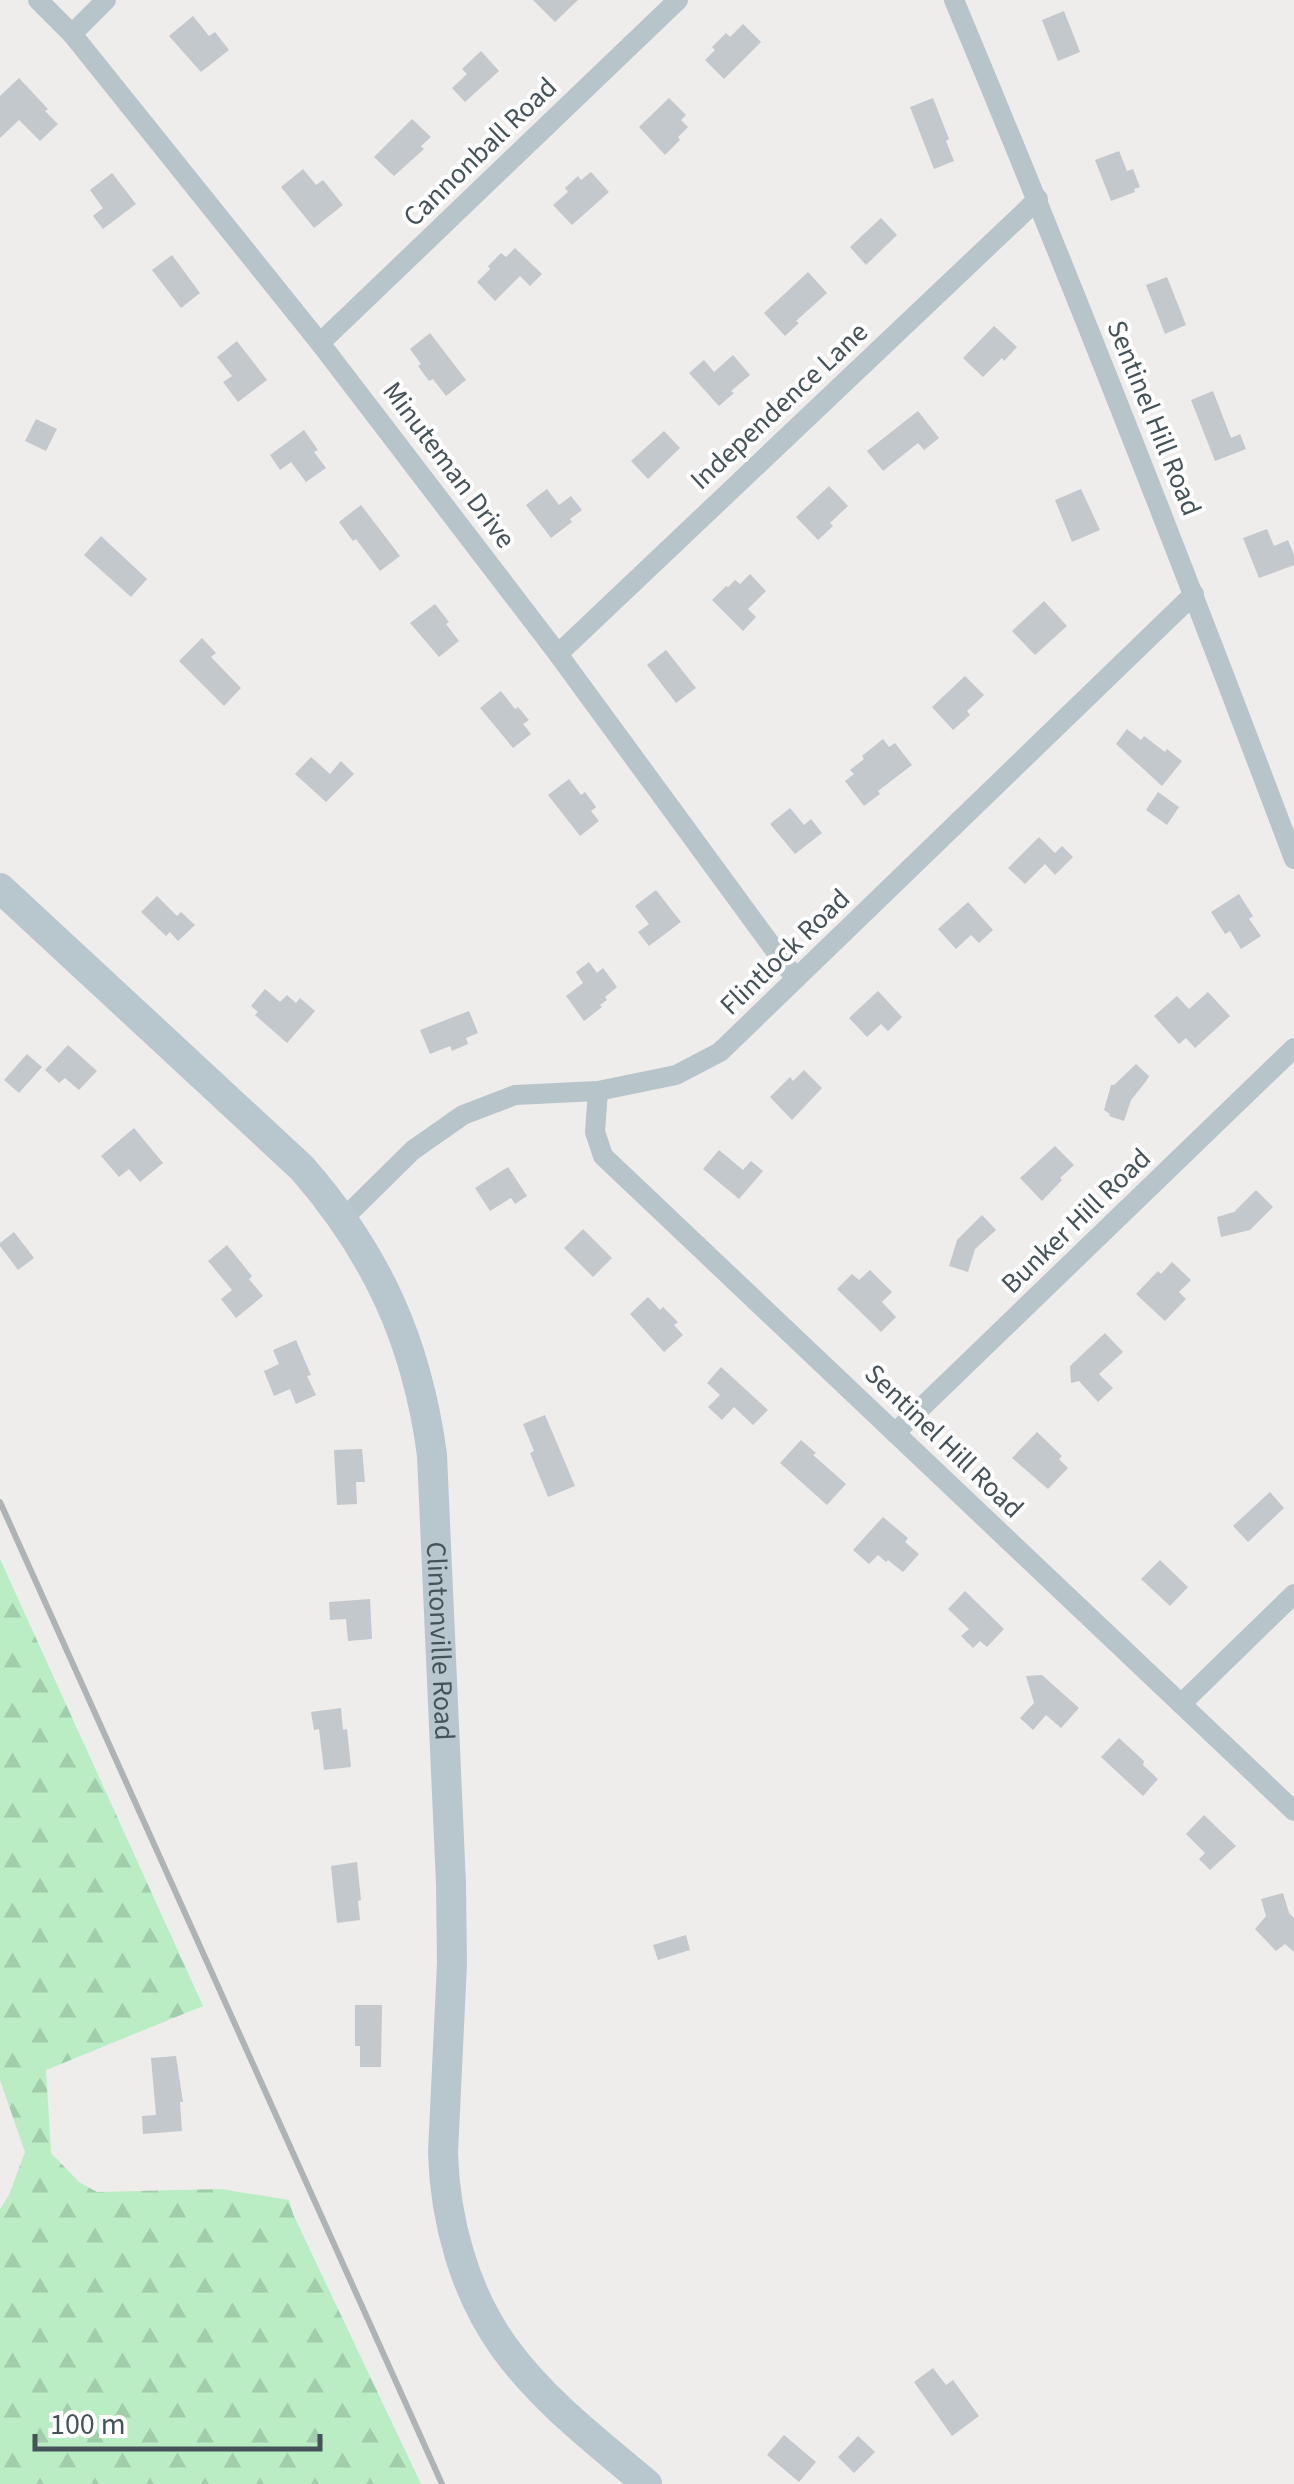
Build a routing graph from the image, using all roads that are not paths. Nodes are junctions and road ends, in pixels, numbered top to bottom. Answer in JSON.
{"nodes":[{"id":1,"x":38,"y":0,"type":"edge"},
{"id":2,"x":106,"y":0,"type":"edge"},
{"id":3,"x":678,"y":0,"type":"edge"},
{"id":4,"x":954,"y":0,"type":"edge"},
{"id":5,"x":72,"y":34,"type":"junction"},
{"id":6,"x":1038,"y":199,"type":"junction"},
{"id":7,"x":320,"y":343,"type":"junction"},
{"id":8,"x":1194,"y":594,"type":"junction"},
{"id":9,"x":558,"y":654,"type":"junction"},
{"id":10,"x":1294,"y":858,"type":"edge"},
{"id":11,"x":0,"y":888,"type":"edge"},
{"id":12,"x":796,"y":980,"type":"junction"},
{"id":13,"x":1294,"y":1048,"type":"edge"},
{"id":14,"x":598,"y":1092,"type":"junction"},
{"id":15,"x":344,"y":1218,"type":"junction"},
{"id":16,"x":896,"y":1433,"type":"junction"},
{"id":17,"x":1294,"y":1594,"type":"edge"},
{"id":18,"x":1180,"y":1704,"type":"junction"},
{"id":19,"x":1294,"y":1812,"type":"edge"},
{"id":20,"x":647,"y":2484,"type":"edge"}],
"edges":[{"from":1,"to":5,"type":"street","name":"Minuteman Drive"},
{"from":2,"to":5,"type":"street"},
{"from":3,"to":7,"type":"street","name":"Cannonball Road"},
{"from":4,"to":6,"type":"street","name":"Sentinel Hill Road"},
{"from":5,"to":7,"type":"street","name":"Minuteman Drive"},
{"from":6,"to":8,"type":"street","name":"Sentinel Hill Road"},
{"from":6,"to":9,"type":"street","name":"Independence Lane"},
{"from":7,"to":9,"type":"street","name":"Minuteman Drive"},
{"from":8,"to":10,"type":"street","name":"Sentinel Hill Road"},
{"from":8,"to":12,"type":"street","name":"Flintlock Road"},
{"from":9,"to":12,"type":"street","name":"Minuteman Drive"},
{"from":11,"to":15,"type":"street","name":"Clintonville Road"},
{"from":12,"to":14,"type":"street","name":"Flintlock Road"},
{"from":13,"to":16,"type":"street","name":"Bunker Hill Road"},
{"from":14,"to":15,"type":"street","name":"Flintlock Road"},
{"from":14,"to":16,"type":"street","name":"Sentinel Hill Road"},
{"from":15,"to":20,"type":"street","name":"Clintonville Road"},
{"from":16,"to":18,"type":"street","name":"Sentinel Hill Road"},
{"from":17,"to":18,"type":"street"},
{"from":18,"to":19,"type":"street","name":"Sentinel Hill Road"}]}
